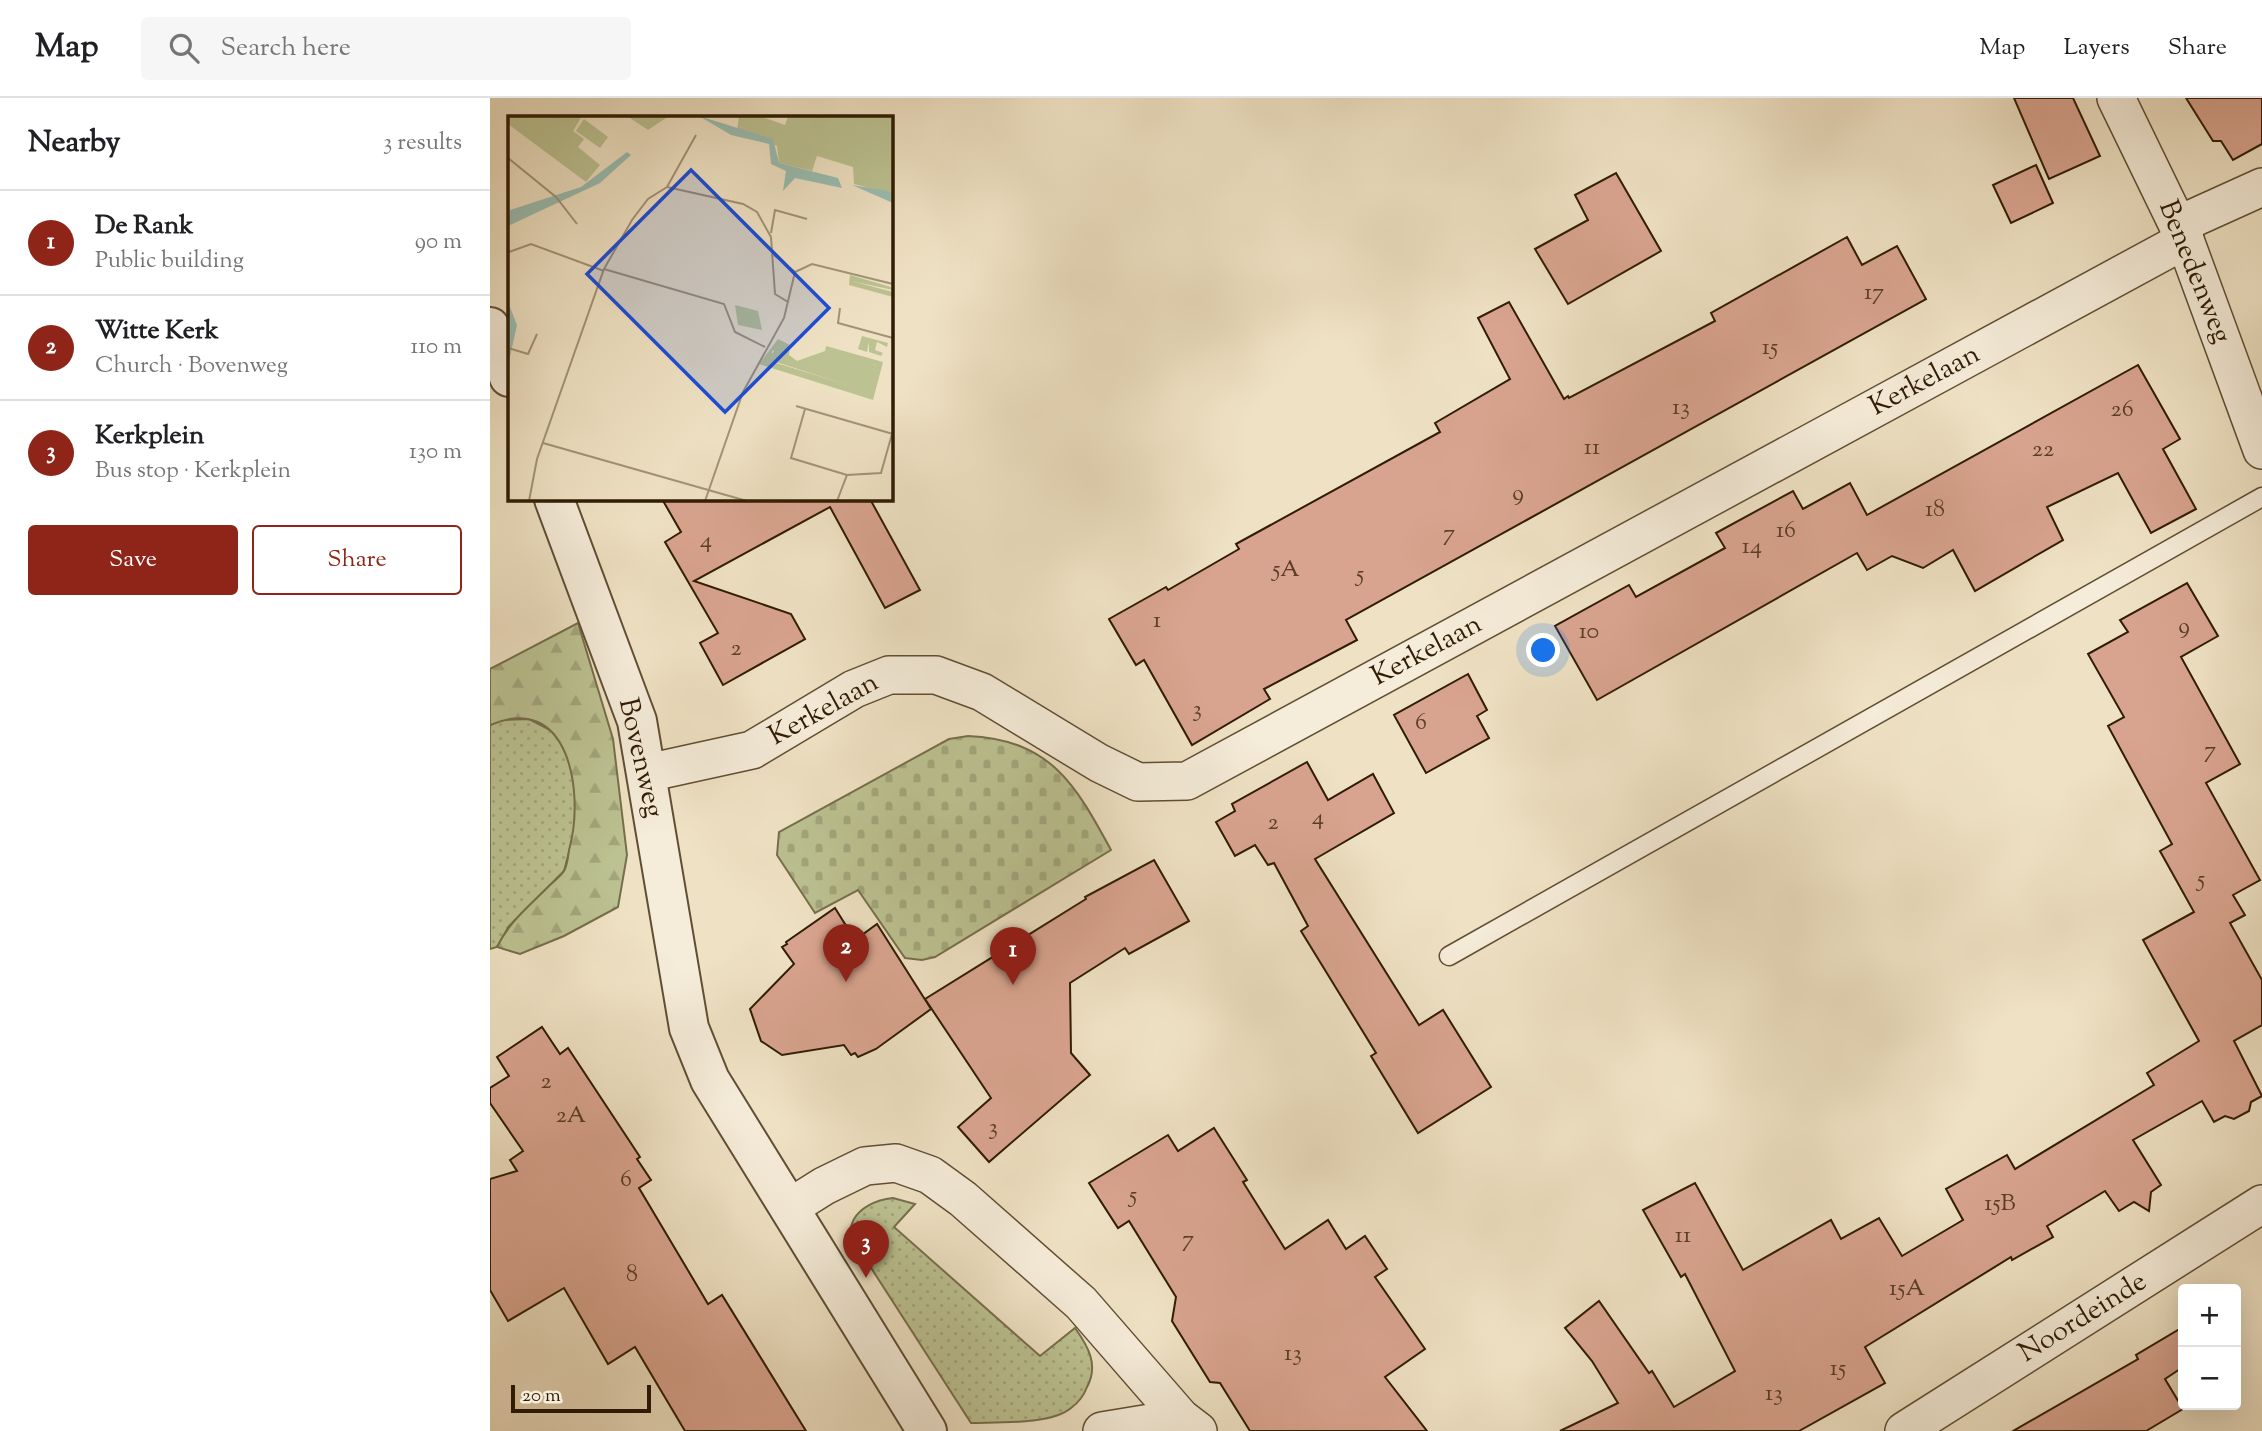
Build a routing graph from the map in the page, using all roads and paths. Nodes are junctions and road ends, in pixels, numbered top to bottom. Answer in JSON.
{"nodes":[{"id":1,"x":2116,"y":98,"type":"edge"},
{"id":2,"x":2262,"y":187,"type":"edge"},
{"id":3,"x":2181,"y":233,"type":"junction"},
{"id":4,"x":490,"y":327,"type":"edge"},
{"id":5,"x":508,"y":374,"type":"edge"},
{"id":6,"x":2262,"y":450,"type":"edge"},
{"id":7,"x":2262,"y":498,"type":"edge"},
{"id":8,"x":554,"y":500,"type":"edge"},
{"id":9,"x":647,"y":773,"type":"junction"},
{"id":10,"x":1449,"y":956,"type":"dead end"},
{"id":11,"x":2262,"y":1204,"type":"edge"},
{"id":12,"x":789,"y":1208,"type":"junction"},
{"id":13,"x":1190,"y":1425,"type":"edge"},
{"id":14,"x":927,"y":1431,"type":"edge"},
{"id":15,"x":1102,"y":1431,"type":"edge"},
{"id":16,"x":1904,"y":1431,"type":"edge"}],
"edges":[{"from":1,"to":3,"type":"street","name":"Benedenweg"},
{"from":2,"to":3,"type":"street","name":"Kerkelaan"},
{"from":3,"to":6,"type":"street","name":"Benedenweg"},
{"from":3,"to":9,"type":"street","name":"Kerkelaan"},
{"from":4,"to":5,"type":"street"},
{"from":7,"to":10,"type":"lane"},
{"from":8,"to":9,"type":"street","name":"Bovenweg"},
{"from":9,"to":12,"type":"street","name":"Bovenweg"},
{"from":11,"to":16,"type":"street","name":"Noordeinde"},
{"from":12,"to":13,"type":"street"},
{"from":12,"to":14,"type":"street","name":"Bovenweg"},
{"from":13,"to":15,"type":"street"}]}
